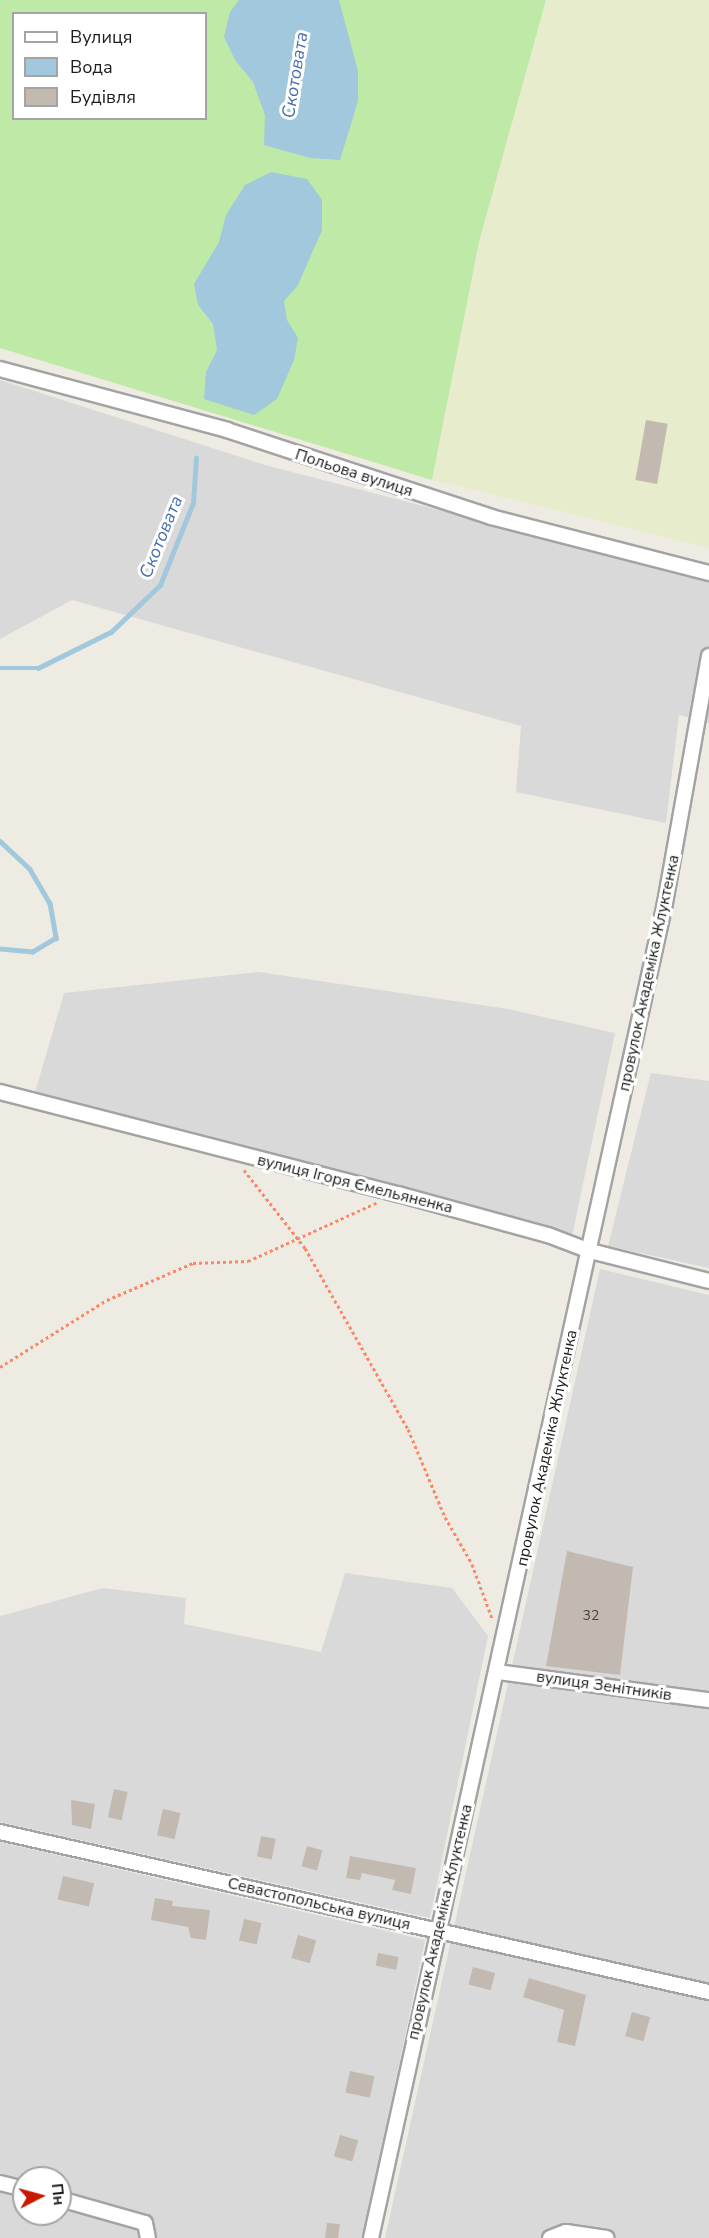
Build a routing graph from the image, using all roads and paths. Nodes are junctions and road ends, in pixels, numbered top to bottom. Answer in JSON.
{"nodes":[{"id":1,"x":0,"y":369,"type":"edge"},
{"id":2,"x":709,"y":573,"type":"edge"},
{"id":3,"x":709,"y":656,"type":"edge"},
{"id":4,"x":0,"y":1092,"type":"edge"},
{"id":5,"x":229,"y":1152,"type":"junction"},
{"id":6,"x":398,"y":1194,"type":"junction"},
{"id":7,"x":300,"y":1240,"type":"junction"},
{"id":8,"x":590,"y":1251,"type":"junction"},
{"id":9,"x":709,"y":1281,"type":"edge"},
{"id":10,"x":0,"y":1367,"type":"edge"},
{"id":11,"x":504,"y":1642,"type":"junction"},
{"id":12,"x":498,"y":1672,"type":"junction"},
{"id":13,"x":709,"y":1700,"type":"edge"},
{"id":14,"x":0,"y":1832,"type":"edge"},
{"id":15,"x":436,"y":1930,"type":"junction"},
{"id":16,"x":709,"y":1992,"type":"edge"},
{"id":17,"x":72,"y":2202,"type":"edge"},
{"id":18,"x":148,"y":2238,"type":"edge"},
{"id":19,"x":371,"y":2238,"type":"edge"},
{"id":20,"x":550,"y":2238,"type":"edge"},
{"id":21,"x":607,"y":2238,"type":"edge"}],
"edges":[{"from":1,"to":2,"type":"street","name":"Польова вулиця"},
{"from":3,"to":8,"type":"street","name":"провулок Академіка Жлуктенка"},
{"from":4,"to":5,"type":"street","name":"вулиця Ігоря Ємельяненка"},
{"from":5,"to":6,"type":"street","name":"вулиця Ігоря Ємельяненка"},
{"from":5,"to":7,"type":"path"},
{"from":6,"to":7,"type":"path"},
{"from":6,"to":8,"type":"street","name":"вулиця Ігоря Ємельяненка"},
{"from":7,"to":10,"type":"path"},
{"from":7,"to":11,"type":"path"},
{"from":8,"to":9,"type":"street","name":"вулиця Ігоря Ємельяненка"},
{"from":8,"to":11,"type":"street","name":"провулок Академіка Жлуктенка"},
{"from":11,"to":12,"type":"street","name":"провулок Академіка Жлуктенка"},
{"from":12,"to":13,"type":"street","name":"вулиця Зенітників"},
{"from":12,"to":15,"type":"street","name":"провулок Академіка Жлуктенка"},
{"from":14,"to":15,"type":"street","name":"Севастопольська вулиця"},
{"from":15,"to":16,"type":"street","name":"Севастопольська вулиця"},
{"from":15,"to":19,"type":"street","name":"провулок Академіка Жлуктенка"},
{"from":17,"to":18,"type":"street"},
{"from":20,"to":21,"type":"street"}]}
